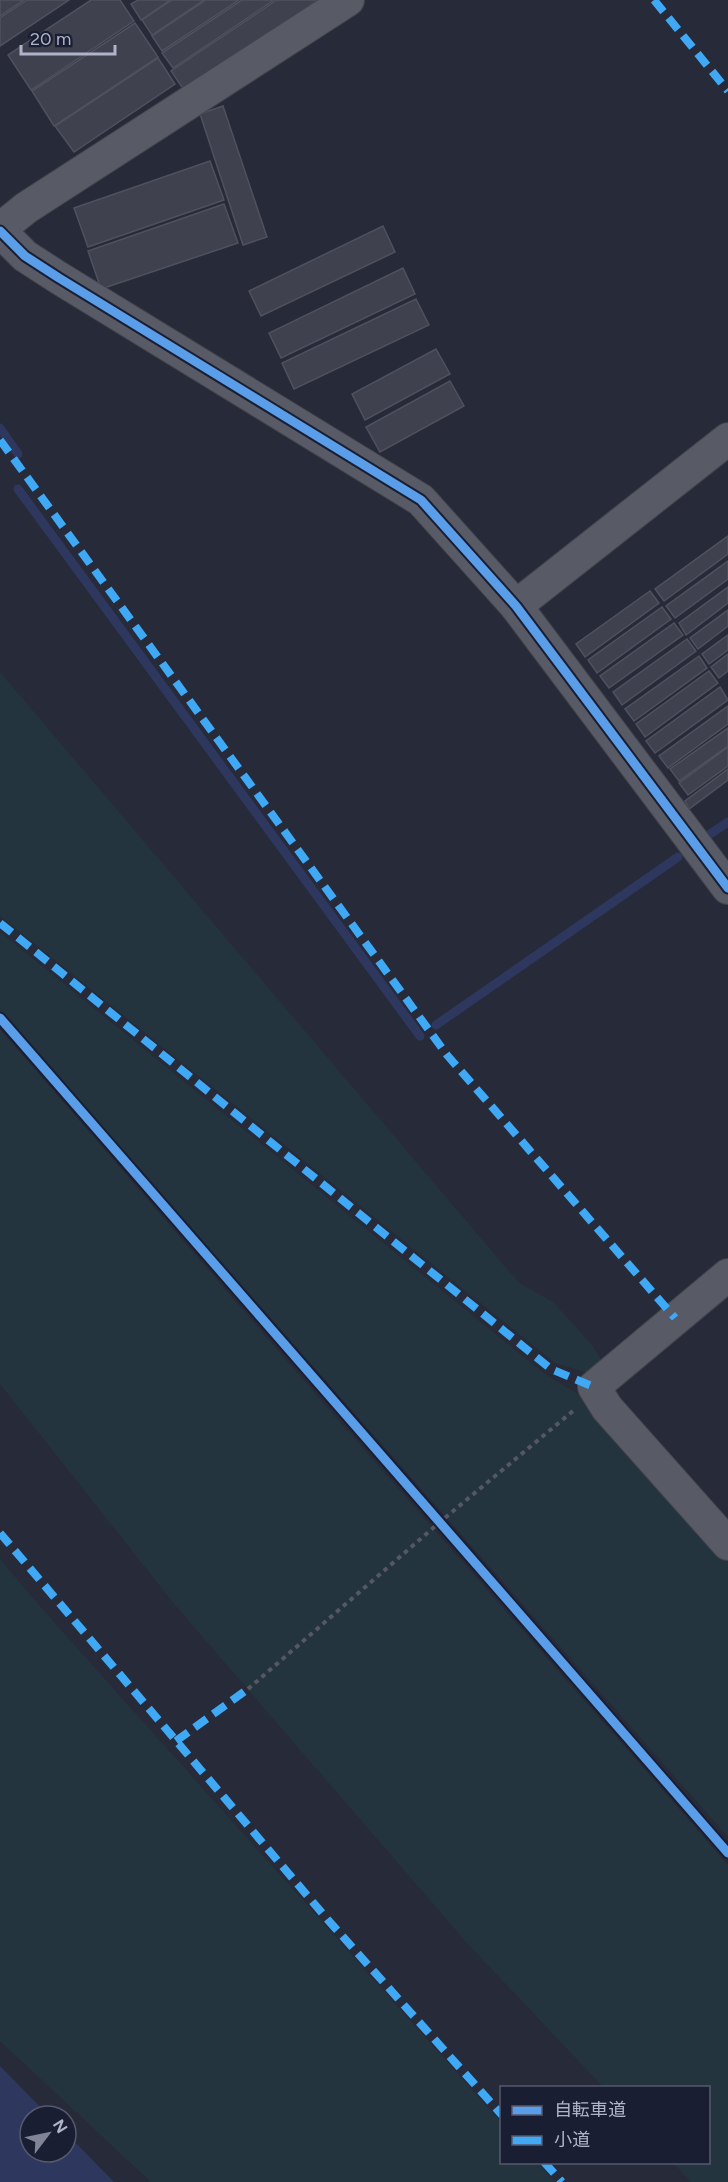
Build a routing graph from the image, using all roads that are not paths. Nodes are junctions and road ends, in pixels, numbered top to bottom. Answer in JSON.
{"nodes":[{"id":1,"x":348,"y":0,"type":"edge"},
{"id":2,"x":0,"y":230,"type":"edge"},
{"id":3,"x":728,"y":439,"type":"edge"},
{"id":4,"x":516,"y":606,"type":"junction"},
{"id":5,"x":728,"y":888,"type":"edge"},
{"id":6,"x":728,"y":1275,"type":"edge"},
{"id":7,"x":728,"y":1544,"type":"edge"}],
"edges":[{"from":1,"to":2,"type":"street"},
{"from":2,"to":4,"type":"street"},
{"from":3,"to":4,"type":"street"},
{"from":4,"to":5,"type":"street"},
{"from":6,"to":7,"type":"street"}]}
